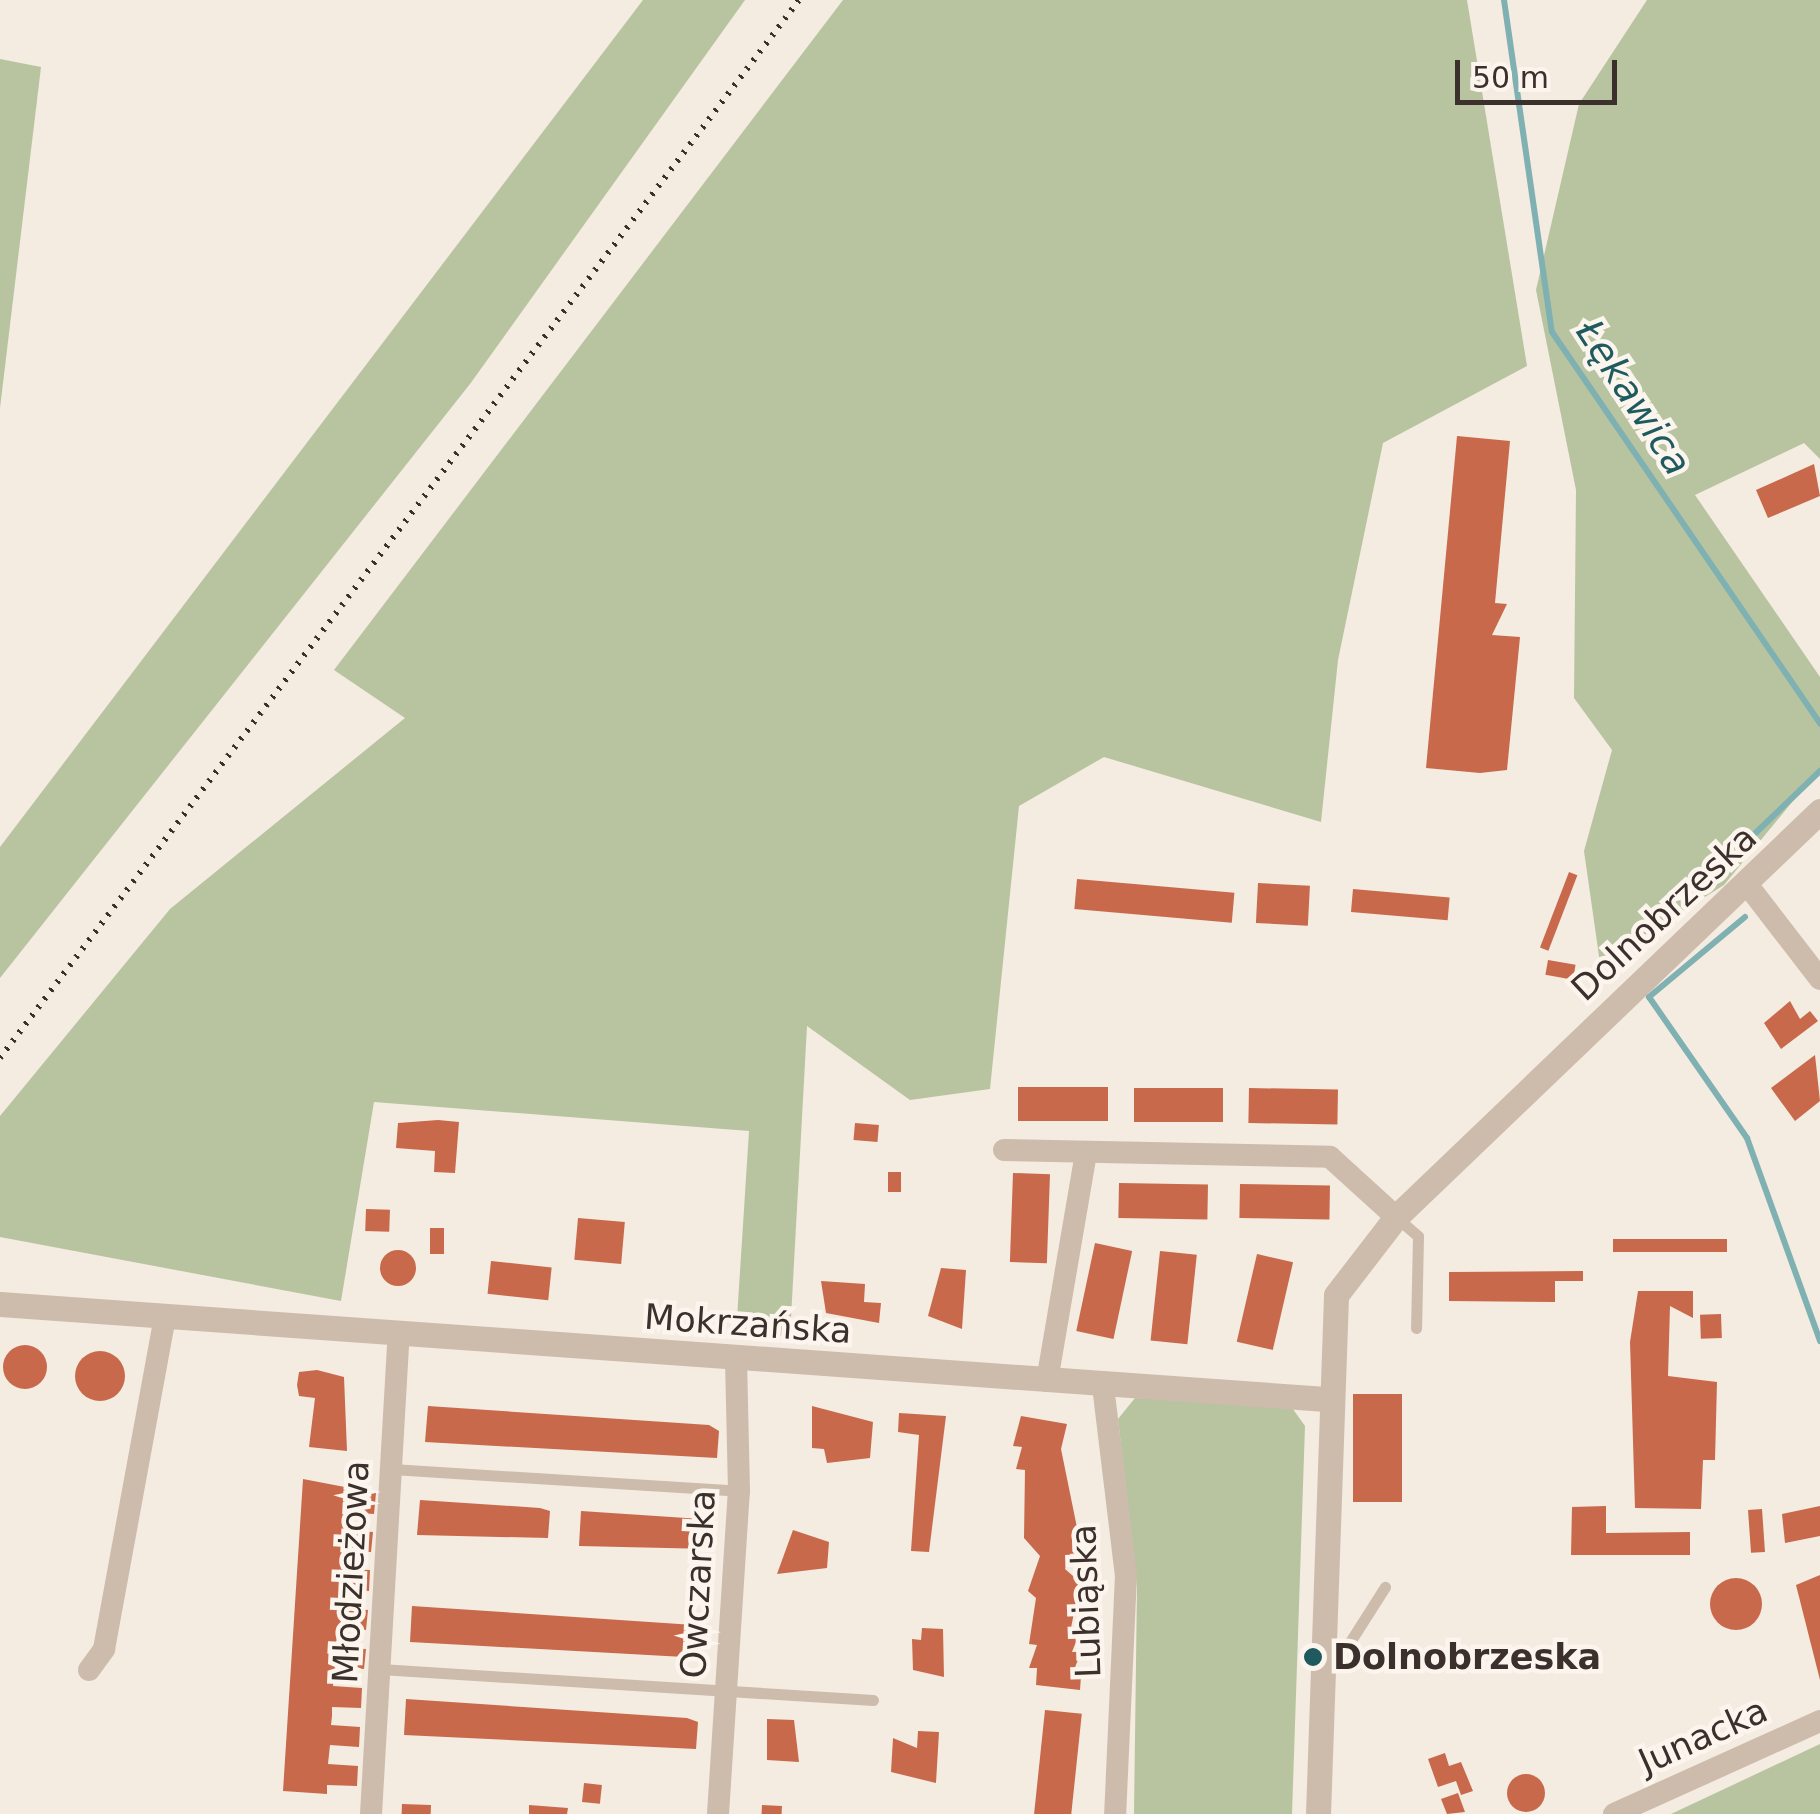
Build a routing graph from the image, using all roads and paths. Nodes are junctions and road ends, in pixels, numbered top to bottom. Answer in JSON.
{"nodes":[{"id":1,"x":1820,"y":811,"type":"edge"},
{"id":2,"x":1746,"y":882,"type":"junction"},
{"id":3,"x":1820,"y":978,"type":"edge"},
{"id":4,"x":1004,"y":1150,"type":"dead end"},
{"id":5,"x":1086,"y":1154,"type":"junction"},
{"id":6,"x":1396,"y":1217,"type":"junction"},
{"id":7,"x":0,"y":1304,"type":"edge"},
{"id":8,"x":165,"y":1316,"type":"junction"},
{"id":9,"x":1416,"y":1328,"type":"dead end"},
{"id":10,"x":399,"y":1334,"type":"junction"},
{"id":11,"x":736,"y":1358,"type":"junction"},
{"id":12,"x":1047,"y":1382,"type":"junction"},
{"id":13,"x":1104,"y":1386,"type":"junction"},
{"id":14,"x":1326,"y":1399,"type":"junction"},
{"id":15,"x":392,"y":1469,"type":"junction"},
{"id":16,"x":739,"y":1491,"type":"junction"},
{"id":17,"x":1385,"y":1587,"type":"dead end"},
{"id":18,"x":1328,"y":1649,"type":"junction"},
{"id":19,"x":89,"y":1670,"type":"dead end"},
{"id":20,"x":380,"y":1670,"type":"junction"},
{"id":21,"x":726,"y":1692,"type":"junction"},
{"id":22,"x":873,"y":1700,"type":"dead end"},
{"id":23,"x":1820,"y":1721,"type":"edge"},
{"id":24,"x":371,"y":1814,"type":"edge"},
{"id":25,"x":718,"y":1814,"type":"edge"},
{"id":26,"x":1115,"y":1814,"type":"edge"},
{"id":27,"x":1318,"y":1814,"type":"edge"},
{"id":28,"x":1614,"y":1814,"type":"edge"}],
"edges":[{"from":1,"to":2,"type":"street","name":"Dolnobrzeska"},
{"from":2,"to":3,"type":"street"},
{"from":2,"to":6,"type":"street","name":"Dolnobrzeska"},
{"from":4,"to":5,"type":"street"},
{"from":5,"to":6,"type":"street"},
{"from":5,"to":12,"type":"street"},
{"from":6,"to":9,"type":"lane"},
{"from":6,"to":14,"type":"street","name":"Dolnobrzeska"},
{"from":7,"to":8,"type":"street","name":"Mokrzańska"},
{"from":8,"to":10,"type":"street","name":"Mokrzańska"},
{"from":8,"to":19,"type":"street"},
{"from":10,"to":11,"type":"street","name":"Mokrzańska"},
{"from":10,"to":15,"type":"street","name":"Młodzieżowa"},
{"from":11,"to":12,"type":"street","name":"Mokrzańska"},
{"from":11,"to":16,"type":"street","name":"Owczarska"},
{"from":12,"to":13,"type":"street","name":"Mokrzańska"},
{"from":13,"to":14,"type":"street","name":"Mokrzańska"},
{"from":13,"to":26,"type":"street","name":"Lubiąska"},
{"from":14,"to":18,"type":"street","name":"Dolnobrzeska"},
{"from":15,"to":16,"type":"lane"},
{"from":15,"to":20,"type":"street","name":"Młodzieżowa"},
{"from":16,"to":21,"type":"street","name":"Owczarska"},
{"from":17,"to":18,"type":"lane"},
{"from":18,"to":27,"type":"street","name":"Dolnobrzeska"},
{"from":20,"to":21,"type":"lane"},
{"from":20,"to":24,"type":"street","name":"Młodzieżowa"},
{"from":21,"to":22,"type":"lane"},
{"from":21,"to":25,"type":"street","name":"Owczarska"},
{"from":23,"to":28,"type":"street","name":"Junacka"}]}
